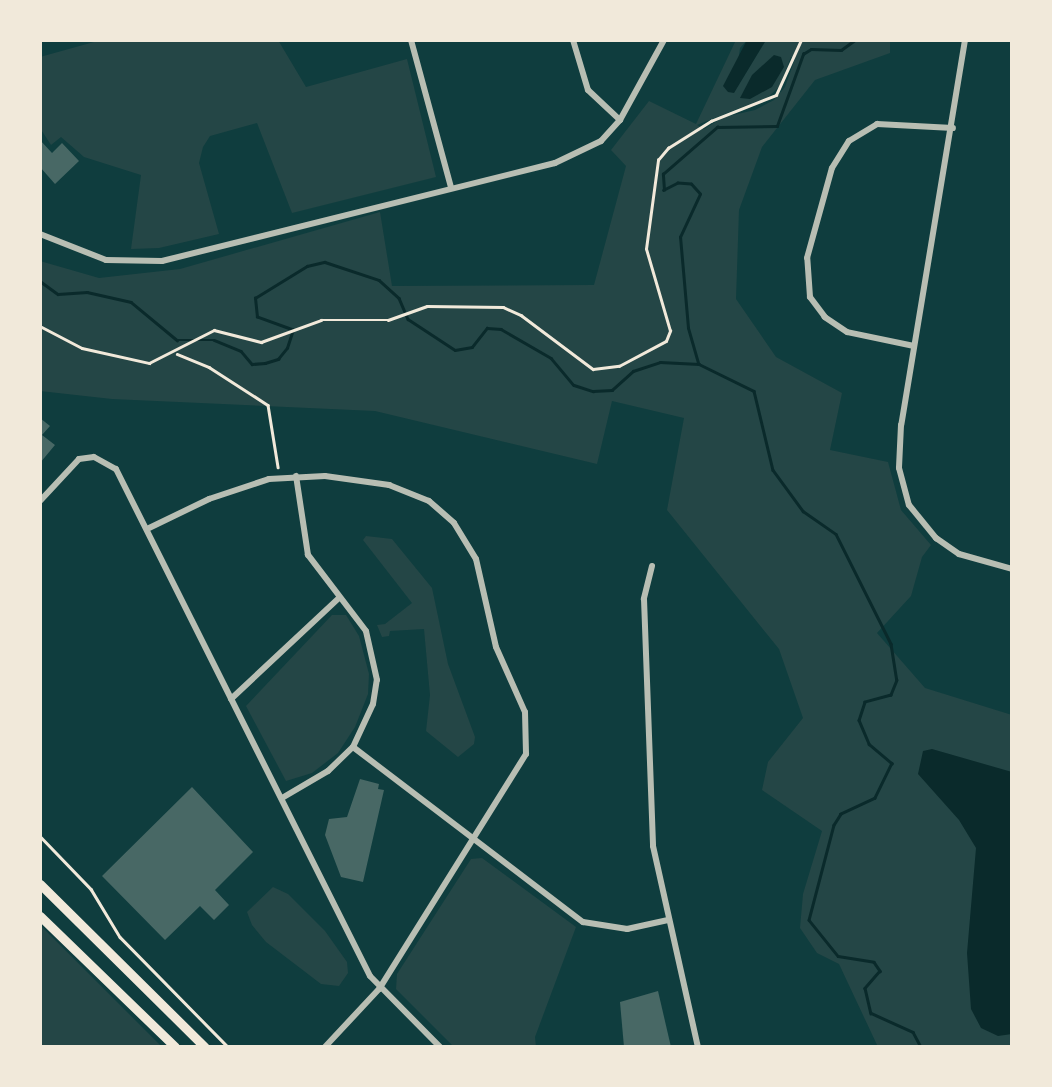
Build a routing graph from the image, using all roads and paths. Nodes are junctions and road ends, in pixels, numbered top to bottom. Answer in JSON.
{"nodes":[{"id":1,"x":411,"y":40,"type":"edge"},
{"id":2,"x":573,"y":40,"type":"edge"},
{"id":3,"x":664,"y":40,"type":"edge"},
{"id":4,"x":800,"y":40,"type":"edge"},
{"id":5,"x":965,"y":40,"type":"edge"},
{"id":6,"x":620,"y":120,"type":"junction"},
{"id":7,"x":953,"y":128,"type":"junction"},
{"id":8,"x":452,"y":187,"type":"junction"},
{"id":9,"x":40,"y":234,"type":"edge"},
{"id":10,"x":40,"y":326,"type":"edge"},
{"id":11,"x":914,"y":346,"type":"junction"},
{"id":12,"x":176,"y":351,"type":"junction"},
{"id":13,"x":278,"y":467,"type":"dead end"},
{"id":14,"x":296,"y":476,"type":"junction"},
{"id":15,"x":40,"y":502,"type":"edge"},
{"id":16,"x":147,"y":529,"type":"junction"},
{"id":17,"x":652,"y":566,"type":"dead end"},
{"id":18,"x":1012,"y":570,"type":"edge"},
{"id":19,"x":339,"y":598,"type":"junction"},
{"id":20,"x":231,"y":700,"type":"junction"},
{"id":21,"x":354,"y":747,"type":"junction"},
{"id":22,"x":282,"y":798,"type":"junction"},
{"id":23,"x":40,"y":836,"type":"edge"},
{"id":24,"x":474,"y":838,"type":"junction"},
{"id":25,"x":40,"y":884,"type":"edge"},
{"id":26,"x":40,"y":916,"type":"edge"},
{"id":27,"x":668,"y":920,"type":"junction"},
{"id":28,"x":378,"y":988,"type":"junction"},
{"id":29,"x":175,"y":1047,"type":"edge"},
{"id":30,"x":205,"y":1047,"type":"edge"},
{"id":31,"x":228,"y":1047,"type":"edge"},
{"id":32,"x":325,"y":1047,"type":"edge"},
{"id":33,"x":440,"y":1047,"type":"edge"},
{"id":34,"x":698,"y":1047,"type":"edge"}],
"edges":[{"from":1,"to":8,"type":"street"},
{"from":2,"to":6,"type":"street"},
{"from":3,"to":6,"type":"street"},
{"from":4,"to":12,"type":"path"},
{"from":5,"to":7,"type":"street"},
{"from":6,"to":8,"type":"street"},
{"from":7,"to":11,"type":"street"},
{"from":7,"to":11,"type":"street"},
{"from":8,"to":9,"type":"street"},
{"from":10,"to":12,"type":"path"},
{"from":11,"to":18,"type":"street"},
{"from":12,"to":13,"type":"path"},
{"from":14,"to":16,"type":"street"},
{"from":14,"to":19,"type":"street"},
{"from":14,"to":24,"type":"street"},
{"from":15,"to":16,"type":"street"},
{"from":16,"to":20,"type":"street"},
{"from":17,"to":27,"type":"street"},
{"from":19,"to":20,"type":"street"},
{"from":19,"to":21,"type":"street"},
{"from":20,"to":22,"type":"street"},
{"from":21,"to":22,"type":"street"},
{"from":21,"to":24,"type":"street"},
{"from":22,"to":28,"type":"street"},
{"from":23,"to":31,"type":"path"},
{"from":24,"to":27,"type":"street"},
{"from":24,"to":28,"type":"street"},
{"from":25,"to":30,"type":"main road"},
{"from":26,"to":29,"type":"main road"},
{"from":27,"to":34,"type":"street"},
{"from":28,"to":32,"type":"street"},
{"from":28,"to":33,"type":"street"}]}
